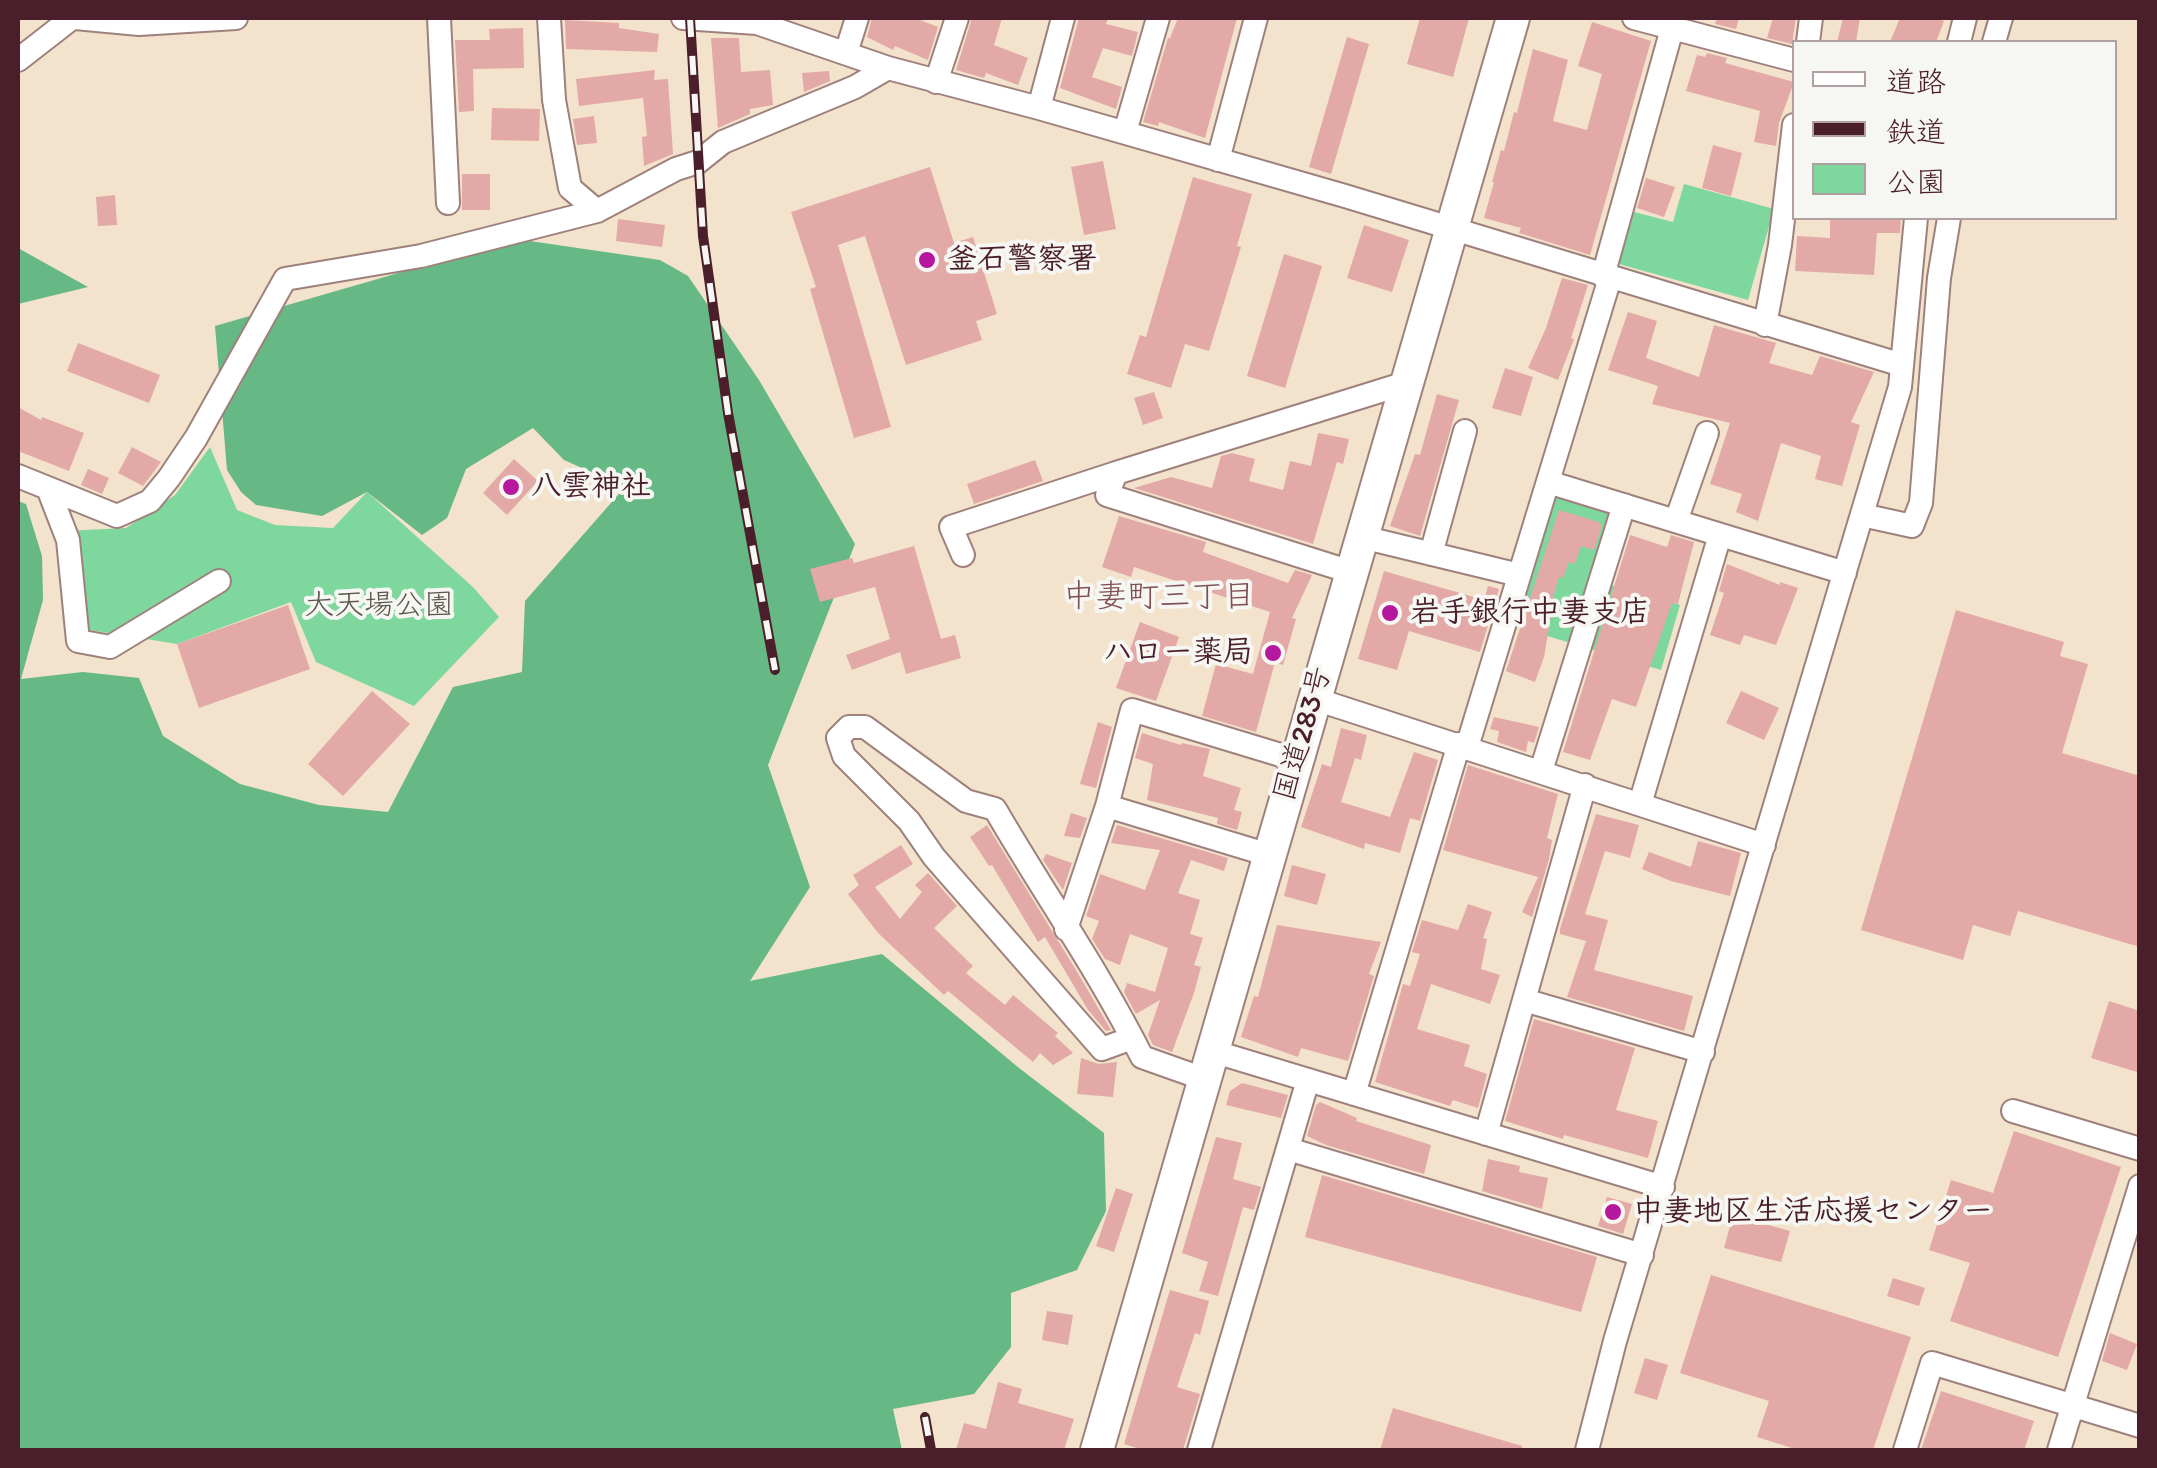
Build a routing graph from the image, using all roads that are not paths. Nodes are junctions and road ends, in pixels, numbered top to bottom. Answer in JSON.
{"nodes":[{"id":1,"x":74,"y":18,"type":"edge"},
{"id":2,"x":236,"y":18,"type":"edge"},
{"id":3,"x":439,"y":18,"type":"edge"},
{"id":4,"x":549,"y":18,"type":"edge"},
{"id":5,"x":684,"y":18,"type":"edge"},
{"id":6,"x":857,"y":18,"type":"edge"},
{"id":7,"x":957,"y":18,"type":"edge"},
{"id":8,"x":1063,"y":18,"type":"edge"},
{"id":9,"x":1158,"y":18,"type":"edge"},
{"id":10,"x":1256,"y":18,"type":"edge"},
{"id":11,"x":1513,"y":18,"type":"edge"},
{"id":12,"x":1634,"y":18,"type":"edge"},
{"id":13,"x":757,"y":20,"type":"edge"},
{"id":14,"x":1674,"y":23,"type":"edge"},
{"id":15,"x":846,"y":54,"type":"junction"},
{"id":16,"x":1792,"y":59,"type":"edge"},
{"id":17,"x":18,"y":60,"type":"edge"},
{"id":18,"x":888,"y":68,"type":"junction"},
{"id":19,"x":936,"y":82,"type":"junction"},
{"id":20,"x":1040,"y":108,"type":"junction"},
{"id":21,"x":1125,"y":132,"type":"junction"},
{"id":22,"x":1792,"y":142,"type":"edge"},
{"id":23,"x":1218,"y":160,"type":"junction"},
{"id":24,"x":448,"y":203,"type":"dead end"},
{"id":25,"x":597,"y":211,"type":"junction"},
{"id":26,"x":1916,"y":220,"type":"edge"},
{"id":27,"x":1949,"y":220,"type":"edge"},
{"id":28,"x":1451,"y":228,"type":"junction"},
{"id":29,"x":1606,"y":277,"type":"junction"},
{"id":30,"x":1765,"y":325,"type":"junction"},
{"id":31,"x":1902,"y":365,"type":"junction"},
{"id":32,"x":1406,"y":383,"type":"junction"},
{"id":33,"x":1465,"y":431,"type":"dead end"},
{"id":34,"x":1707,"y":433,"type":"dead end"},
{"id":35,"x":1116,"y":473,"type":"junction"},
{"id":36,"x":18,"y":476,"type":"edge"},
{"id":37,"x":1548,"y":482,"type":"junction"},
{"id":38,"x":49,"y":491,"type":"junction"},
{"id":39,"x":1624,"y":504,"type":"junction"},
{"id":40,"x":1862,"y":515,"type":"junction"},
{"id":41,"x":1676,"y":521,"type":"junction"},
{"id":42,"x":1720,"y":535,"type":"junction"},
{"id":43,"x":1362,"y":536,"type":"junction"},
{"id":44,"x":1431,"y":554,"type":"junction"},
{"id":45,"x":963,"y":555,"type":"dead end"},
{"id":46,"x":1351,"y":572,"type":"junction"},
{"id":47,"x":1844,"y":573,"type":"junction"},
{"id":48,"x":1519,"y":576,"type":"junction"},
{"id":49,"x":220,"y":582,"type":"dead end"},
{"id":50,"x":1314,"y":699,"type":"junction"},
{"id":51,"x":1463,"y":745,"type":"junction"},
{"id":52,"x":1296,"y":760,"type":"junction"},
{"id":53,"x":1540,"y":771,"type":"junction"},
{"id":54,"x":1585,"y":786,"type":"junction"},
{"id":55,"x":1640,"y":804,"type":"junction"},
{"id":56,"x":1106,"y":806,"type":"junction"},
{"id":57,"x":1764,"y":845,"type":"junction"},
{"id":58,"x":1269,"y":855,"type":"junction"},
{"id":59,"x":1066,"y":929,"type":"junction"},
{"id":60,"x":1524,"y":1000,"type":"junction"},
{"id":61,"x":1132,"y":1038,"type":"junction"},
{"id":62,"x":1702,"y":1052,"type":"junction"},
{"id":63,"x":1208,"y":1065,"type":"junction"},
{"id":64,"x":1308,"y":1080,"type":"junction"},
{"id":65,"x":1354,"y":1094,"type":"junction"},
{"id":66,"x":2013,"y":1112,"type":"dead end"},
{"id":67,"x":1486,"y":1134,"type":"junction"},
{"id":68,"x":1288,"y":1149,"type":"junction"},
{"id":69,"x":2140,"y":1149,"type":"edge"},
{"id":70,"x":2140,"y":1186,"type":"edge"},
{"id":71,"x":1662,"y":1187,"type":"junction"},
{"id":72,"x":1642,"y":1255,"type":"junction"},
{"id":73,"x":2073,"y":1406,"type":"junction"},
{"id":74,"x":2140,"y":1426,"type":"edge"},
{"id":75,"x":1098,"y":1450,"type":"edge"},
{"id":76,"x":1199,"y":1450,"type":"edge"},
{"id":77,"x":1587,"y":1450,"type":"edge"},
{"id":78,"x":1905,"y":1450,"type":"edge"},
{"id":79,"x":2060,"y":1450,"type":"edge"}],
"edges":[{"from":1,"to":2,"type":"street"},
{"from":1,"to":17,"type":"street"},
{"from":3,"to":24,"type":"street"},
{"from":4,"to":25,"type":"street"},
{"from":5,"to":13,"type":"street"},
{"from":6,"to":15,"type":"street"},
{"from":7,"to":19,"type":"street"},
{"from":8,"to":20,"type":"street"},
{"from":9,"to":21,"type":"street"},
{"from":10,"to":23,"type":"street"},
{"from":11,"to":28,"type":"highway","name":"国道283号"},
{"from":12,"to":14,"type":"street"},
{"from":13,"to":15,"type":"street"},
{"from":14,"to":16,"type":"street"},
{"from":14,"to":29,"type":"street"},
{"from":15,"to":18,"type":"street"},
{"from":18,"to":19,"type":"street"},
{"from":18,"to":25,"type":"street"},
{"from":19,"to":20,"type":"street"},
{"from":20,"to":21,"type":"street"},
{"from":21,"to":23,"type":"street"},
{"from":22,"to":30,"type":"street"},
{"from":23,"to":28,"type":"street"},
{"from":25,"to":38,"type":"street"},
{"from":26,"to":31,"type":"street"},
{"from":27,"to":40,"type":"street"},
{"from":28,"to":29,"type":"street"},
{"from":28,"to":32,"type":"highway","name":"国道283号"},
{"from":29,"to":30,"type":"street"},
{"from":29,"to":37,"type":"street"},
{"from":30,"to":31,"type":"street"},
{"from":31,"to":40,"type":"street"},
{"from":32,"to":35,"type":"street"},
{"from":32,"to":43,"type":"highway","name":"国道283号"},
{"from":33,"to":44,"type":"street"},
{"from":34,"to":41,"type":"street"},
{"from":35,"to":45,"type":"street"},
{"from":35,"to":46,"type":"street"},
{"from":36,"to":38,"type":"street"},
{"from":37,"to":39,"type":"street"},
{"from":37,"to":48,"type":"street"},
{"from":38,"to":49,"type":"street"},
{"from":39,"to":41,"type":"street"},
{"from":39,"to":53,"type":"street"},
{"from":40,"to":47,"type":"street"},
{"from":41,"to":42,"type":"street"},
{"from":42,"to":47,"type":"street"},
{"from":42,"to":55,"type":"street"},
{"from":43,"to":44,"type":"street"},
{"from":43,"to":46,"type":"highway","name":"国道283号"},
{"from":44,"to":48,"type":"street"},
{"from":46,"to":50,"type":"highway","name":"国道283号"},
{"from":47,"to":57,"type":"street"},
{"from":48,"to":51,"type":"street"},
{"from":50,"to":51,"type":"street"},
{"from":50,"to":52,"type":"highway","name":"国道283号"},
{"from":51,"to":53,"type":"street"},
{"from":51,"to":65,"type":"street"},
{"from":52,"to":56,"type":"street"},
{"from":52,"to":58,"type":"highway","name":"国道283号"},
{"from":53,"to":54,"type":"street"},
{"from":54,"to":55,"type":"street"},
{"from":54,"to":60,"type":"street"},
{"from":55,"to":57,"type":"street"},
{"from":56,"to":58,"type":"street"},
{"from":56,"to":59,"type":"street"},
{"from":57,"to":62,"type":"street"},
{"from":58,"to":63,"type":"highway","name":"国道283号"},
{"from":59,"to":61,"type":"street"},
{"from":59,"to":61,"type":"street"},
{"from":60,"to":62,"type":"street"},
{"from":60,"to":67,"type":"street"},
{"from":61,"to":63,"type":"street"},
{"from":62,"to":71,"type":"street"},
{"from":63,"to":64,"type":"street"},
{"from":63,"to":75,"type":"highway","name":"国道283号"},
{"from":64,"to":65,"type":"street"},
{"from":64,"to":68,"type":"street"},
{"from":65,"to":67,"type":"street"},
{"from":66,"to":69,"type":"street"},
{"from":67,"to":71,"type":"street"},
{"from":68,"to":72,"type":"street"},
{"from":68,"to":76,"type":"street"},
{"from":70,"to":73,"type":"street"},
{"from":71,"to":72,"type":"street"},
{"from":72,"to":77,"type":"street"},
{"from":73,"to":74,"type":"street"},
{"from":73,"to":78,"type":"street"},
{"from":73,"to":79,"type":"street"}]}
